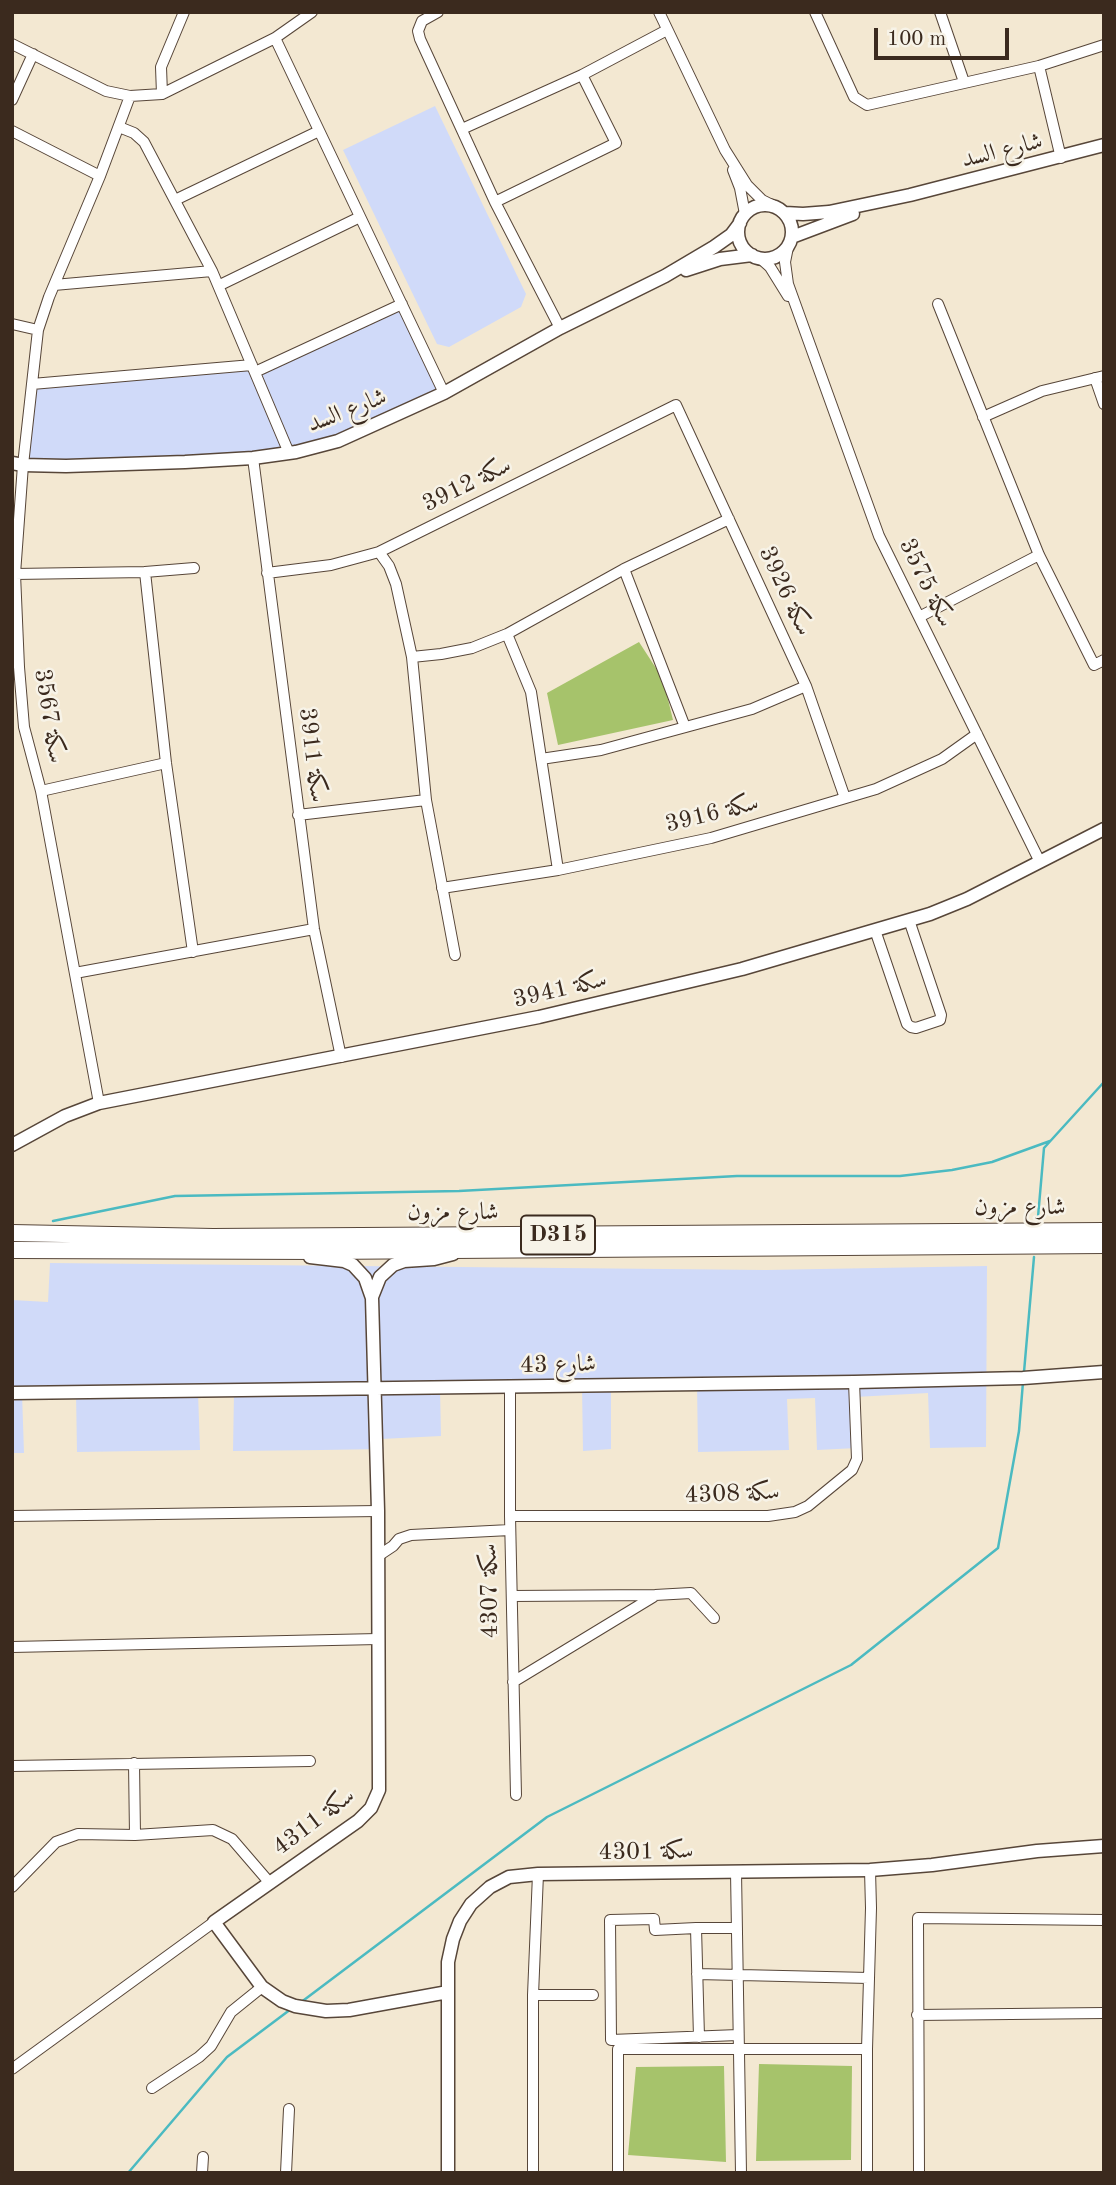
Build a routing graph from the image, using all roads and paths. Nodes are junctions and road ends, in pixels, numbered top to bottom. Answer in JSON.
{"nodes":[{"id":1,"x":184,"y":12,"type":"edge"},
{"id":2,"x":312,"y":12,"type":"edge"},
{"id":3,"x":438,"y":12,"type":"edge"},
{"id":4,"x":659,"y":12,"type":"edge"},
{"id":5,"x":815,"y":12,"type":"edge"},
{"id":6,"x":940,"y":12,"type":"edge"},
{"id":7,"x":667,"y":30,"type":"junction"},
{"id":8,"x":275,"y":38,"type":"junction"},
{"id":9,"x":12,"y":44,"type":"edge"},
{"id":10,"x":1104,"y":44,"type":"edge"},
{"id":11,"x":33,"y":54,"type":"junction"},
{"id":12,"x":1039,"y":66,"type":"junction"},
{"id":13,"x":582,"y":75,"type":"junction"},
{"id":14,"x":964,"y":82,"type":"junction"},
{"id":15,"x":162,"y":94,"type":"junction"},
{"id":16,"x":131,"y":96,"type":"junction"},
{"id":17,"x":12,"y":100,"type":"edge"},
{"id":18,"x":119,"y":127,"type":"junction"},
{"id":19,"x":462,"y":129,"type":"junction"},
{"id":20,"x":12,"y":131,"type":"edge"},
{"id":21,"x":319,"y":131,"type":"junction"},
{"id":22,"x":1104,"y":145,"type":"edge"},
{"id":23,"x":726,"y":150,"type":"junction"},
{"id":24,"x":1061,"y":158,"type":"junction"},
{"id":25,"x":100,"y":176,"type":"junction"},
{"id":26,"x":910,"y":195,"type":"junction"},
{"id":27,"x":175,"y":200,"type":"junction"},
{"id":28,"x":495,"y":202,"type":"junction"},
{"id":29,"x":779,"y":210,"type":"junction"},
{"id":30,"x":360,"y":217,"type":"junction"},
{"id":31,"x":742,"y":219,"type":"junction"},
{"id":32,"x":790,"y":242,"type":"junction"},
{"id":33,"x":756,"y":257,"type":"junction"},
{"id":34,"x":212,"y":271,"type":"junction"},
{"id":35,"x":665,"y":276,"type":"junction"},
{"id":36,"x":54,"y":285,"type":"junction"},
{"id":37,"x":220,"y":285,"type":"junction"},
{"id":38,"x":402,"y":304,"type":"junction"},
{"id":39,"x":938,"y":304,"type":"dead end"},
{"id":40,"x":797,"y":312,"type":"junction"},
{"id":41,"x":12,"y":324,"type":"edge"},
{"id":42,"x":560,"y":328,"type":"junction"},
{"id":43,"x":38,"y":330,"type":"junction"},
{"id":44,"x":253,"y":368,"type":"junction"},
{"id":45,"x":1099,"y":377,"type":"edge"},
{"id":46,"x":32,"y":384,"type":"junction"},
{"id":47,"x":444,"y":393,"type":"junction"},
{"id":48,"x":1104,"y":404,"type":"edge"},
{"id":49,"x":676,"y":405,"type":"joint"},
{"id":50,"x":983,"y":417,"type":"junction"},
{"id":51,"x":289,"y":453,"type":"junction"},
{"id":52,"x":253,"y":458,"type":"junction"},
{"id":53,"x":18,"y":464,"type":"edge"},
{"id":54,"x":729,"y":519,"type":"junction"},
{"id":55,"x":379,"y":552,"type":"junction"},
{"id":56,"x":1040,"y":555,"type":"junction"},
{"id":57,"x":194,"y":568,"type":"dead end"},
{"id":58,"x":624,"y":569,"type":"junction"},
{"id":59,"x":145,"y":572,"type":"junction"},
{"id":60,"x":267,"y":573,"type":"junction"},
{"id":61,"x":15,"y":574,"type":"junction"},
{"id":62,"x":919,"y":617,"type":"junction"},
{"id":63,"x":507,"y":634,"type":"junction"},
{"id":64,"x":412,"y":657,"type":"junction"},
{"id":65,"x":1104,"y":660,"type":"edge"},
{"id":66,"x":806,"y":687,"type":"junction"},
{"id":67,"x":685,"y":727,"type":"junction"},
{"id":68,"x":977,"y":734,"type":"junction"},
{"id":69,"x":541,"y":759,"type":"junction"},
{"id":70,"x":166,"y":763,"type":"junction"},
{"id":71,"x":41,"y":791,"type":"junction"},
{"id":72,"x":845,"y":798,"type":"junction"},
{"id":73,"x":426,"y":800,"type":"junction"},
{"id":74,"x":298,"y":815,"type":"junction"},
{"id":75,"x":1104,"y":829,"type":"edge"},
{"id":76,"x":1040,"y":862,"type":"junction"},
{"id":77,"x":558,"y":870,"type":"junction"},
{"id":78,"x":442,"y":888,"type":"junction"},
{"id":79,"x":909,"y":920,"type":"junction"},
{"id":80,"x":314,"y":929,"type":"junction"},
{"id":81,"x":875,"y":930,"type":"junction"},
{"id":82,"x":193,"y":952,"type":"junction"},
{"id":83,"x":455,"y":955,"type":"dead end"},
{"id":84,"x":75,"y":973,"type":"junction"},
{"id":85,"x":341,"y":1057,"type":"junction"},
{"id":86,"x":99,"y":1103,"type":"junction"},
{"id":87,"x":12,"y":1145,"type":"edge"},
{"id":88,"x":1104,"y":1231,"type":"edge"},
{"id":89,"x":12,"y":1233,"type":"edge"},
{"id":90,"x":1104,"y":1245,"type":"edge"},
{"id":91,"x":12,"y":1250,"type":"edge"},
{"id":92,"x":461,"y":1250,"type":"junction"},
{"id":93,"x":294,"y":1251,"type":"junction"},
{"id":94,"x":372,"y":1298,"type":"junction"},
{"id":95,"x":1104,"y":1372,"type":"edge"},
{"id":96,"x":854,"y":1382,"type":"junction"},
{"id":97,"x":510,"y":1387,"type":"junction"},
{"id":98,"x":376,"y":1390,"type":"junction"},
{"id":99,"x":12,"y":1393,"type":"edge"},
{"id":100,"x":378,"y":1511,"type":"junction"},
{"id":101,"x":12,"y":1516,"type":"edge"},
{"id":102,"x":510,"y":1516,"type":"junction"},
{"id":103,"x":510,"y":1530,"type":"junction"},
{"id":104,"x":378,"y":1556,"type":"junction"},
{"id":105,"x":655,"y":1595,"type":"junction"},
{"id":106,"x":512,"y":1596,"type":"junction"},
{"id":107,"x":714,"y":1618,"type":"dead end"},
{"id":108,"x":378,"y":1639,"type":"junction"},
{"id":109,"x":12,"y":1647,"type":"edge"},
{"id":110,"x":513,"y":1682,"type":"junction"},
{"id":111,"x":310,"y":1761,"type":"dead end"},
{"id":112,"x":134,"y":1763,"type":"junction"},
{"id":113,"x":12,"y":1766,"type":"edge"},
{"id":114,"x":516,"y":1795,"type":"dead end"},
{"id":115,"x":135,"y":1835,"type":"junction"},
{"id":116,"x":1104,"y":1846,"type":"edge"},
{"id":117,"x":870,"y":1870,"type":"junction"},
{"id":118,"x":736,"y":1872,"type":"junction"},
{"id":119,"x":538,"y":1874,"type":"junction"},
{"id":120,"x":269,"y":1882,"type":"junction"},
{"id":121,"x":12,"y":1887,"type":"edge"},
{"id":122,"x":1104,"y":1920,"type":"edge"},
{"id":123,"x":214,"y":1922,"type":"junction"},
{"id":124,"x":696,"y":1928,"type":"junction"},
{"id":125,"x":737,"y":1928,"type":"junction"},
{"id":126,"x":697,"y":1974,"type":"junction"},
{"id":127,"x":737,"y":1976,"type":"junction"},
{"id":128,"x":869,"y":1978,"type":"junction"},
{"id":129,"x":262,"y":1987,"type":"junction"},
{"id":130,"x":447,"y":1992,"type":"junction"},
{"id":131,"x":533,"y":1995,"type":"junction"},
{"id":132,"x":593,"y":1995,"type":"dead end"},
{"id":133,"x":1104,"y":2013,"type":"edge"},
{"id":134,"x":917,"y":2015,"type":"junction"},
{"id":135,"x":738,"y":2035,"type":"junction"},
{"id":136,"x":699,"y":2037,"type":"junction"},
{"id":137,"x":739,"y":2049,"type":"junction"},
{"id":138,"x":867,"y":2049,"type":"junction"},
{"id":139,"x":12,"y":2069,"type":"edge"},
{"id":140,"x":152,"y":2088,"type":"dead end"},
{"id":141,"x":289,"y":2109,"type":"dead end"},
{"id":142,"x":203,"y":2157,"type":"dead end"},
{"id":143,"x":202,"y":2173,"type":"edge"},
{"id":144,"x":286,"y":2173,"type":"edge"},
{"id":145,"x":448,"y":2173,"type":"edge"},
{"id":146,"x":533,"y":2173,"type":"edge"},
{"id":147,"x":618,"y":2173,"type":"edge"},
{"id":148,"x":741,"y":2173,"type":"edge"},
{"id":149,"x":867,"y":2173,"type":"edge"},
{"id":150,"x":919,"y":2173,"type":"edge"}],
"edges":[{"from":1,"to":15,"type":"street"},
{"from":2,"to":8,"type":"street"},
{"from":3,"to":19,"type":"street"},
{"from":4,"to":7,"type":"street"},
{"from":5,"to":14,"type":"street"},
{"from":6,"to":14,"type":"street"},
{"from":7,"to":13,"type":"street"},
{"from":7,"to":23,"type":"street"},
{"from":8,"to":15,"type":"street"},
{"from":8,"to":21,"type":"street"},
{"from":9,"to":11,"type":"street"},
{"from":10,"to":12,"type":"street"},
{"from":11,"to":16,"type":"street"},
{"from":11,"to":17,"type":"street"},
{"from":12,"to":14,"type":"street"},
{"from":12,"to":24,"type":"street"},
{"from":13,"to":19,"type":"street"},
{"from":13,"to":28,"type":"street"},
{"from":15,"to":16,"type":"street"},
{"from":16,"to":18,"type":"street","name":"سكة 3567"},
{"from":18,"to":25,"type":"street","name":"سكة 3567"},
{"from":18,"to":27,"type":"street"},
{"from":19,"to":28,"type":"street"},
{"from":20,"to":25,"type":"street"},
{"from":21,"to":27,"type":"street"},
{"from":21,"to":30,"type":"street"},
{"from":22,"to":24,"type":"street","name":"شارع السد"},
{"from":23,"to":29,"type":"street"},
{"from":23,"to":31,"type":"street"},
{"from":24,"to":26,"type":"street","name":"شارع السد"},
{"from":25,"to":36,"type":"street","name":"سكة 3567"},
{"from":26,"to":29,"type":"street","name":"شارع السد"},
{"from":26,"to":32,"type":"street","name":"شارع السد"},
{"from":27,"to":34,"type":"street"},
{"from":28,"to":42,"type":"street"},
{"from":29,"to":31,"type":"street"},
{"from":29,"to":32,"type":"street"},
{"from":30,"to":37,"type":"street"},
{"from":30,"to":38,"type":"street"},
{"from":31,"to":33,"type":"street"},
{"from":31,"to":35,"type":"street","name":"شارع السد"},
{"from":32,"to":33,"type":"street"},
{"from":32,"to":40,"type":"street","name":"سكة 3575"},
{"from":33,"to":35,"type":"street","name":"شارع السد"},
{"from":33,"to":40,"type":"street","name":"سكة 3575"},
{"from":34,"to":36,"type":"street"},
{"from":34,"to":37,"type":"street"},
{"from":35,"to":42,"type":"street","name":"شارع السد"},
{"from":36,"to":43,"type":"street","name":"سكة 3567"},
{"from":37,"to":44,"type":"street"},
{"from":38,"to":44,"type":"street"},
{"from":38,"to":47,"type":"street"},
{"from":39,"to":50,"type":"street"},
{"from":40,"to":62,"type":"street","name":"سكة 3575"},
{"from":41,"to":43,"type":"street"},
{"from":42,"to":47,"type":"street","name":"شارع السد"},
{"from":43,"to":46,"type":"street","name":"سكة 3567"},
{"from":44,"to":46,"type":"street"},
{"from":44,"to":51,"type":"street"},
{"from":45,"to":48,"type":"street"},
{"from":45,"to":50,"type":"street"},
{"from":46,"to":53,"type":"street","name":"سكة 3567"},
{"from":47,"to":51,"type":"street","name":"شارع السد"},
{"from":49,"to":54,"type":"street","name":"سكة 3926"},
{"from":49,"to":55,"type":"street","name":"سكة 3912"},
{"from":50,"to":56,"type":"street"},
{"from":51,"to":52,"type":"street","name":"شارع السد"},
{"from":52,"to":53,"type":"street","name":"شارع السد"},
{"from":52,"to":60,"type":"street","name":"سكة 3911"},
{"from":53,"to":61,"type":"street","name":"سكة 3567"},
{"from":54,"to":58,"type":"street"},
{"from":54,"to":66,"type":"street","name":"سكة 3926"},
{"from":55,"to":60,"type":"street","name":"سكة 3912"},
{"from":55,"to":64,"type":"street"},
{"from":56,"to":62,"type":"street"},
{"from":56,"to":65,"type":"street"},
{"from":57,"to":59,"type":"street"},
{"from":58,"to":63,"type":"street"},
{"from":58,"to":67,"type":"street"},
{"from":59,"to":61,"type":"street"},
{"from":59,"to":70,"type":"street"},
{"from":60,"to":74,"type":"street","name":"سكة 3911"},
{"from":61,"to":71,"type":"street","name":"سكة 3567"},
{"from":62,"to":68,"type":"street","name":"سكة 3575"},
{"from":63,"to":64,"type":"street"},
{"from":63,"to":69,"type":"street"},
{"from":64,"to":73,"type":"street"},
{"from":66,"to":67,"type":"street"},
{"from":66,"to":72,"type":"street","name":"سكة 3926"},
{"from":67,"to":69,"type":"street"},
{"from":68,"to":72,"type":"street","name":"سكة 3916"},
{"from":68,"to":76,"type":"street","name":"سكة 3575"},
{"from":69,"to":77,"type":"street"},
{"from":70,"to":71,"type":"street"},
{"from":70,"to":82,"type":"street"},
{"from":71,"to":84,"type":"street","name":"سكة 3567"},
{"from":72,"to":77,"type":"street","name":"سكة 3916"},
{"from":73,"to":74,"type":"street"},
{"from":73,"to":78,"type":"street"},
{"from":74,"to":80,"type":"street","name":"سكة 3911"},
{"from":75,"to":76,"type":"street","name":"سكة 3941"},
{"from":76,"to":79,"type":"street","name":"سكة 3941"},
{"from":77,"to":78,"type":"street","name":"سكة 3916"},
{"from":78,"to":83,"type":"street"},
{"from":79,"to":81,"type":"street","name":"سكة 3941"},
{"from":79,"to":81,"type":"street"},
{"from":80,"to":82,"type":"street"},
{"from":80,"to":85,"type":"street","name":"سكة 3911"},
{"from":81,"to":85,"type":"street","name":"سكة 3941"},
{"from":82,"to":84,"type":"street"},
{"from":84,"to":86,"type":"street","name":"سكة 3567"},
{"from":85,"to":86,"type":"street","name":"سكة 3941"},
{"from":86,"to":87,"type":"street","name":"سكة 3941"},
{"from":88,"to":89,"type":"main road","name":"شارع مزون","number":"D315"},
{"from":90,"to":92,"type":"main road","name":"شارع مزون","number":"D315"},
{"from":91,"to":93,"type":"main road","name":"شارع مزون","number":"D315"},
{"from":92,"to":93,"type":"main road","name":"شارع مزون","number":"D315"},
{"from":92,"to":94,"type":"street"},
{"from":93,"to":94,"type":"street"},
{"from":94,"to":98,"type":"street","name":"سكة 4311"},
{"from":95,"to":96,"type":"street","name":"شارع 43"},
{"from":96,"to":97,"type":"street","name":"شارع 43"},
{"from":96,"to":102,"type":"street","name":"سكة 4308"},
{"from":97,"to":98,"type":"street","name":"شارع 43"},
{"from":97,"to":102,"type":"street","name":"سكة 4307"},
{"from":98,"to":99,"type":"street","name":"شارع 43"},
{"from":98,"to":100,"type":"street","name":"سكة 4311"},
{"from":100,"to":101,"type":"street"},
{"from":100,"to":104,"type":"street","name":"سكة 4311"},
{"from":102,"to":103,"type":"street","name":"سكة 4307"},
{"from":103,"to":104,"type":"street"},
{"from":103,"to":106,"type":"street","name":"سكة 4307"},
{"from":104,"to":108,"type":"street","name":"سكة 4311"},
{"from":105,"to":106,"type":"street"},
{"from":105,"to":107,"type":"street"},
{"from":105,"to":110,"type":"street"},
{"from":106,"to":110,"type":"street","name":"سكة 4307"},
{"from":108,"to":109,"type":"street"},
{"from":108,"to":120,"type":"street","name":"سكة 4311"},
{"from":110,"to":114,"type":"street","name":"سكة 4307"},
{"from":111,"to":112,"type":"street"},
{"from":112,"to":113,"type":"street"},
{"from":112,"to":115,"type":"street"},
{"from":115,"to":120,"type":"street"},
{"from":115,"to":121,"type":"street"},
{"from":116,"to":117,"type":"street","name":"سكة 4301"},
{"from":117,"to":118,"type":"street","name":"سكة 4301"},
{"from":117,"to":128,"type":"street"},
{"from":118,"to":119,"type":"street","name":"سكة 4301"},
{"from":118,"to":125,"type":"street"},
{"from":119,"to":130,"type":"street","name":"سكة 4301"},
{"from":119,"to":131,"type":"street"},
{"from":120,"to":123,"type":"street","name":"سكة 4311"},
{"from":122,"to":134,"type":"street"},
{"from":123,"to":129,"type":"street"},
{"from":123,"to":139,"type":"street","name":"سكة 4311"},
{"from":124,"to":125,"type":"street"},
{"from":124,"to":126,"type":"street"},
{"from":124,"to":136,"type":"street"},
{"from":125,"to":127,"type":"street"},
{"from":126,"to":127,"type":"street"},
{"from":126,"to":136,"type":"street"},
{"from":127,"to":128,"type":"street"},
{"from":127,"to":135,"type":"street"},
{"from":128,"to":138,"type":"street"},
{"from":129,"to":130,"type":"street"},
{"from":129,"to":140,"type":"street"},
{"from":130,"to":145,"type":"street","name":"سكة 4301"},
{"from":131,"to":132,"type":"street"},
{"from":131,"to":146,"type":"street"},
{"from":133,"to":134,"type":"street"},
{"from":134,"to":150,"type":"street"},
{"from":135,"to":136,"type":"street"},
{"from":135,"to":137,"type":"street"},
{"from":137,"to":138,"type":"street"},
{"from":137,"to":147,"type":"street"},
{"from":137,"to":148,"type":"street"},
{"from":138,"to":149,"type":"street"},
{"from":141,"to":144,"type":"street"},
{"from":142,"to":143,"type":"street"}]}
